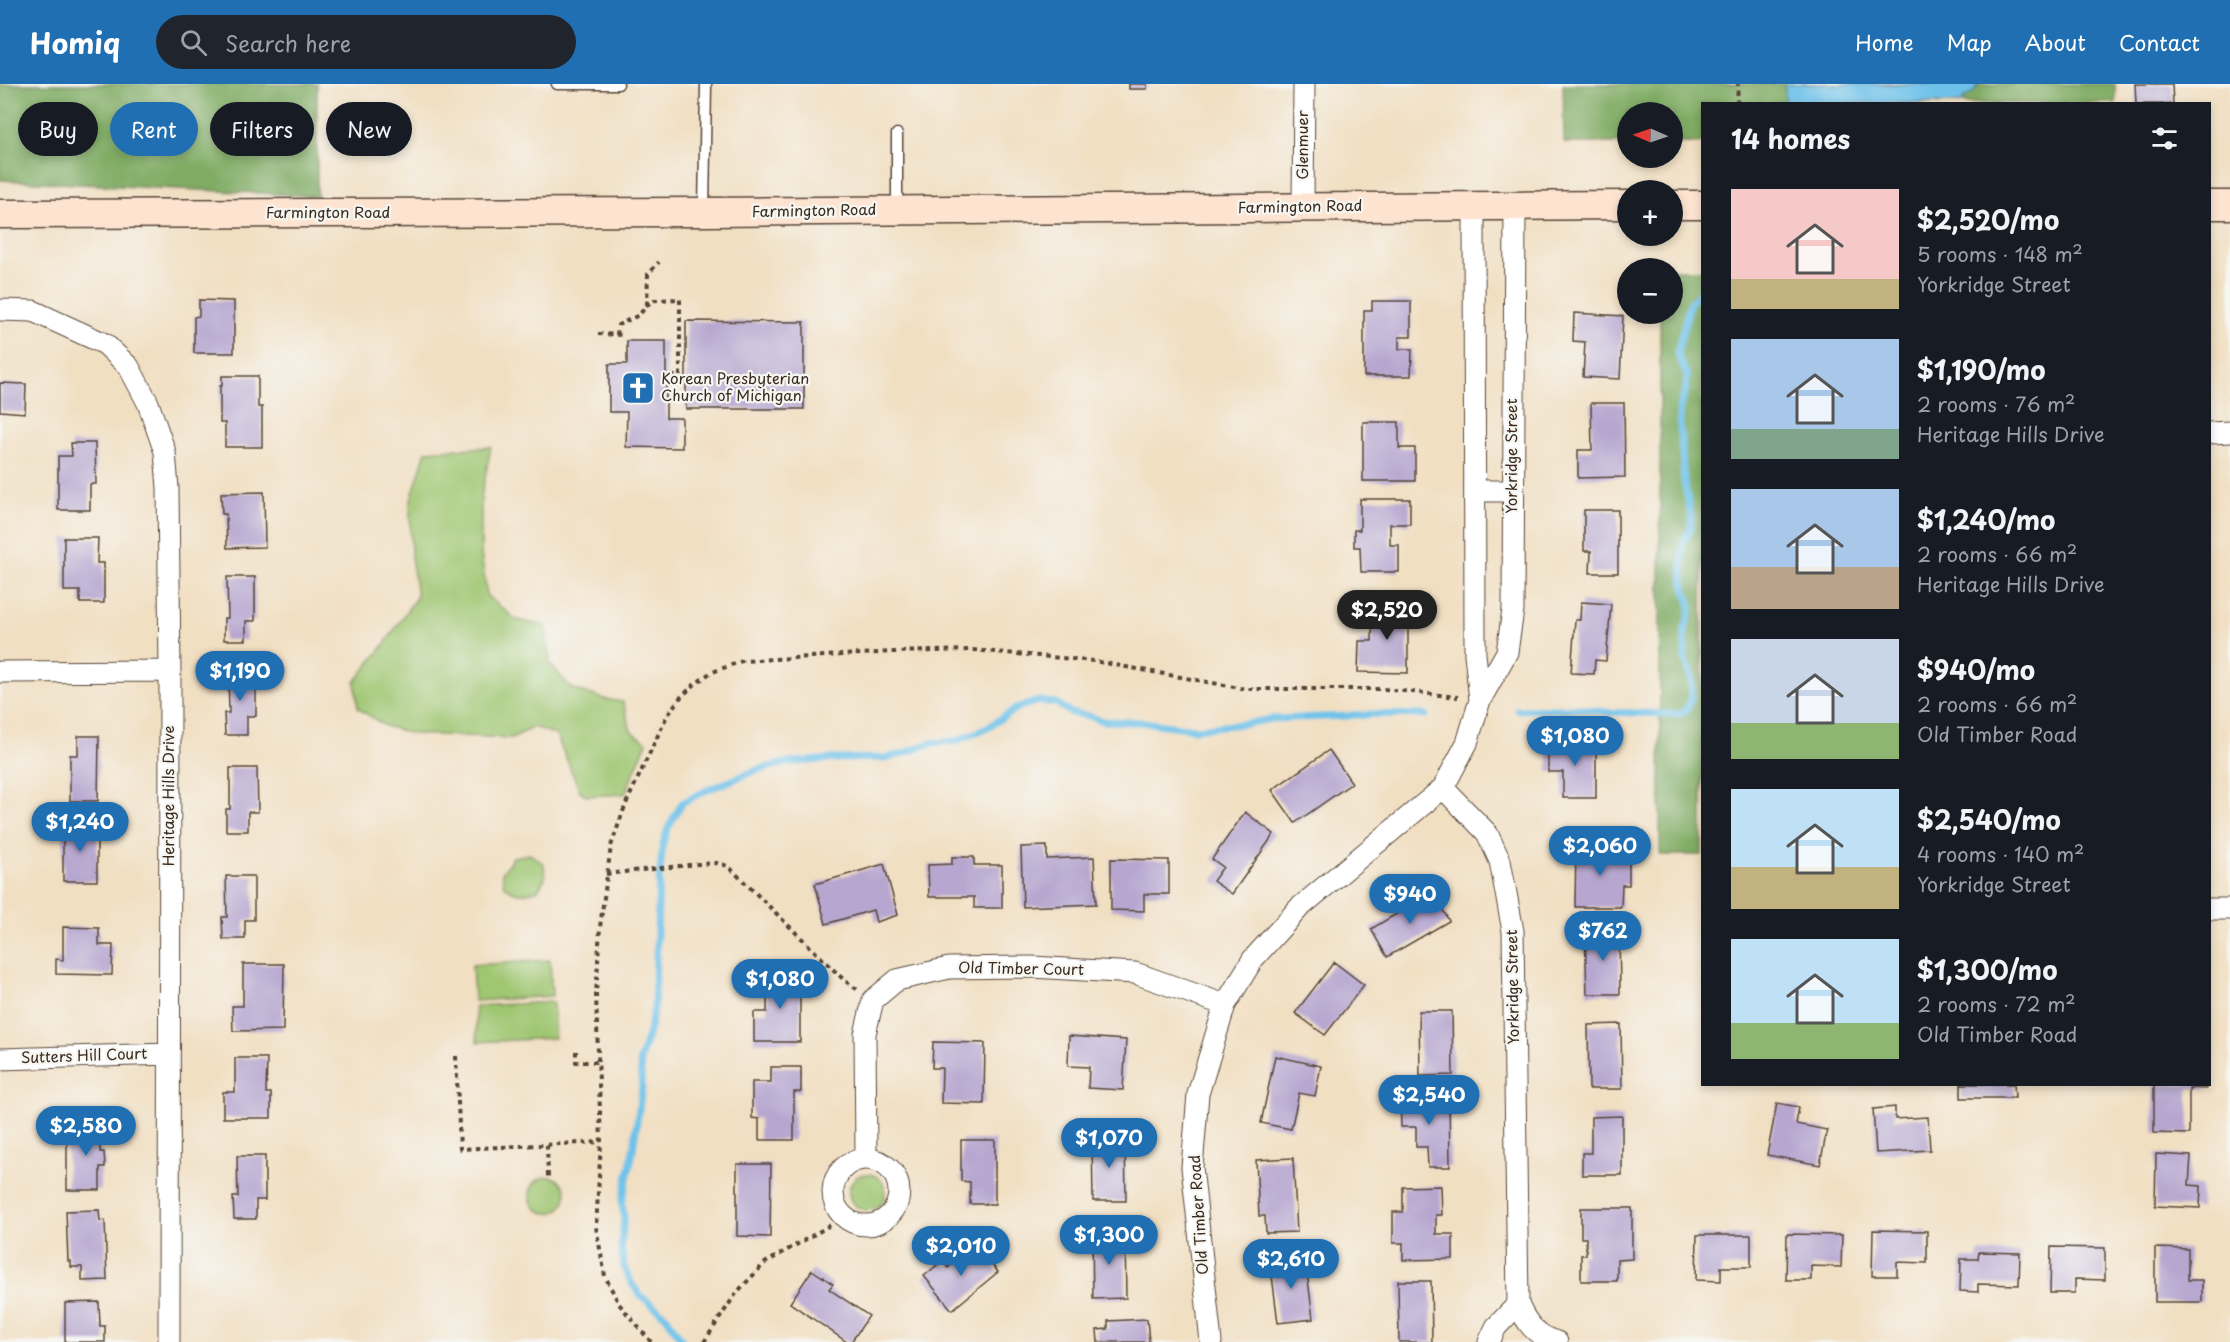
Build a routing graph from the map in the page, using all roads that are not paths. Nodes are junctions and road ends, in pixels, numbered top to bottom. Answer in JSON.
{"nodes":[{"id":1,"x":557,"y":84,"type":"edge"},
{"id":2,"x":618,"y":84,"type":"edge"},
{"id":3,"x":706,"y":84,"type":"edge"},
{"id":4,"x":1304,"y":84,"type":"edge"},
{"id":5,"x":897,"y":134,"type":"dead end"},
{"id":6,"x":1474,"y":205,"type":"junction"},
{"id":7,"x":1515,"y":205,"type":"junction"},
{"id":8,"x":1617,"y":205,"type":"edge"},
{"id":9,"x":1683,"y":205,"type":"edge"},
{"id":10,"x":1701,"y":205,"type":"edge"},
{"id":11,"x":2230,"y":205,"type":"edge"},
{"id":12,"x":2211,"y":206,"type":"edge"},
{"id":13,"x":1303,"y":207,"type":"junction"},
{"id":14,"x":897,"y":210,"type":"junction"},
{"id":15,"x":704,"y":212,"type":"junction"},
{"id":16,"x":0,"y":214,"type":"edge"},
{"id":17,"x":0,"y":310,"type":"edge"},
{"id":18,"x":2230,"y":432,"type":"edge"},
{"id":19,"x":2211,"y":433,"type":"edge"},
{"id":20,"x":1474,"y":491,"type":"junction"},
{"id":21,"x":1512,"y":491,"type":"junction"},
{"id":22,"x":170,"y":671,"type":"junction"},
{"id":23,"x":0,"y":672,"type":"edge"},
{"id":24,"x":1480,"y":700,"type":"junction"},
{"id":25,"x":1443,"y":788,"type":"junction"},
{"id":26,"x":2211,"y":909,"type":"edge"},
{"id":27,"x":2230,"y":909,"type":"edge"},
{"id":28,"x":1225,"y":1005,"type":"junction"},
{"id":29,"x":169,"y":1054,"type":"junction"},
{"id":30,"x":0,"y":1059,"type":"edge"},
{"id":31,"x":866,"y":1159,"type":"junction"},
{"id":32,"x":1518,"y":1304,"type":"junction"},
{"id":33,"x":169,"y":1342,"type":"edge"},
{"id":34,"x":1211,"y":1342,"type":"edge"},
{"id":35,"x":1489,"y":1342,"type":"edge"},
{"id":36,"x":1557,"y":1342,"type":"edge"}],
"edges":[{"from":1,"to":2,"type":"lane"},
{"from":3,"to":15,"type":"lane"},
{"from":4,"to":13,"type":"street","name":"Glenmuer"},
{"from":5,"to":14,"type":"lane"},
{"from":6,"to":7,"type":"street","name":"Farmington Road"},
{"from":6,"to":13,"type":"street","name":"Farmington Road"},
{"from":6,"to":20,"type":"street","name":"Yorkridge Street"},
{"from":7,"to":8,"type":"street","name":"Farmington Road"},
{"from":7,"to":21,"type":"street","name":"Yorkridge Street"},
{"from":9,"to":10,"type":"street"},
{"from":11,"to":12,"type":"street"},
{"from":13,"to":14,"type":"street","name":"Farmington Road"},
{"from":14,"to":15,"type":"street","name":"Farmington Road"},
{"from":15,"to":16,"type":"street","name":"Farmington Road"},
{"from":17,"to":22,"type":"street","name":"Heritage Hills Drive"},
{"from":18,"to":19,"type":"street"},
{"from":20,"to":21,"type":"street"},
{"from":20,"to":24,"type":"street","name":"Yorkridge Street"},
{"from":21,"to":24,"type":"street","name":"Yorkridge Street"},
{"from":22,"to":23,"type":"street"},
{"from":22,"to":29,"type":"street","name":"Heritage Hills Drive"},
{"from":24,"to":25,"type":"street","name":"Yorkridge Street"},
{"from":25,"to":28,"type":"street","name":"Old Timber Road"},
{"from":25,"to":32,"type":"street","name":"Yorkridge Street"},
{"from":26,"to":27,"type":"street"},
{"from":28,"to":31,"type":"street","name":"Old Timber Court"},
{"from":28,"to":34,"type":"street","name":"Old Timber Road"},
{"from":29,"to":30,"type":"street","name":"Sutters Hill Court"},
{"from":29,"to":33,"type":"street","name":"Heritage Hills Drive"},
{"from":31,"to":31,"type":"street"},
{"from":32,"to":35,"type":"street"},
{"from":32,"to":36,"type":"street"}]}
